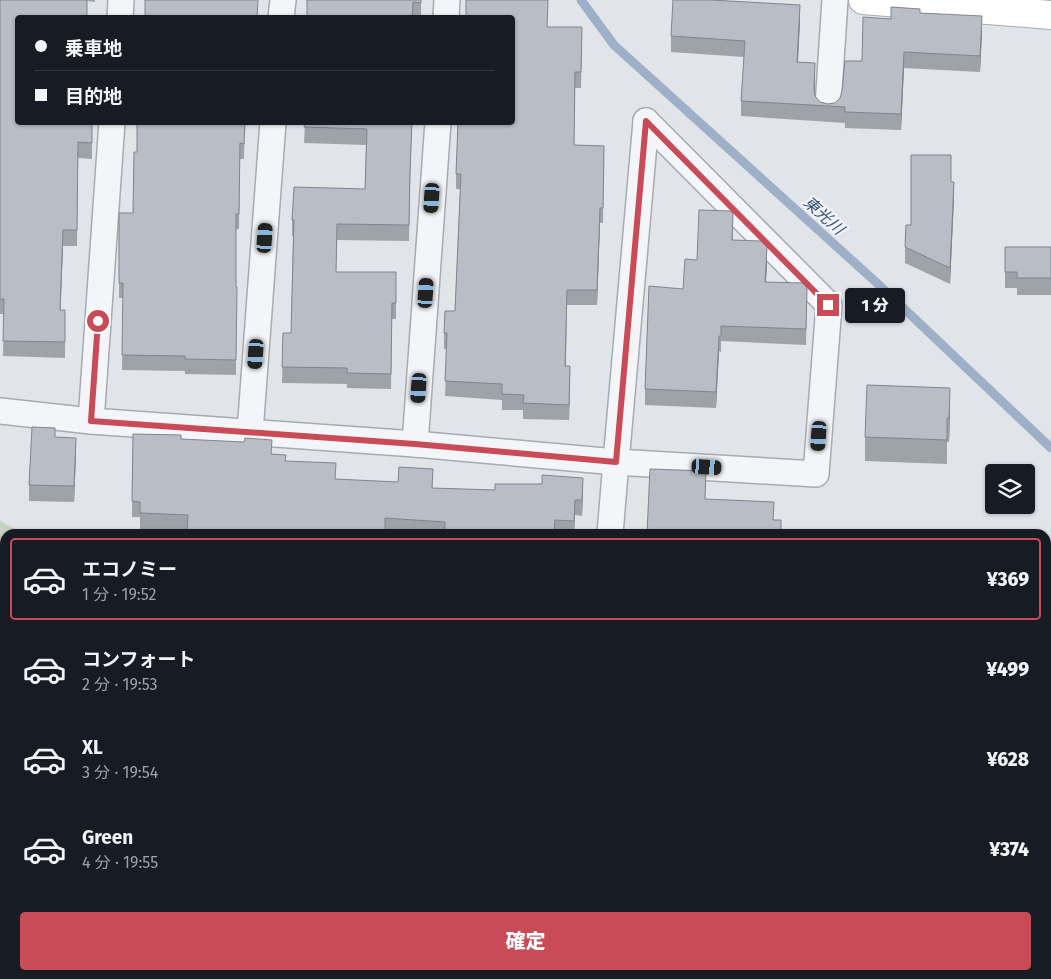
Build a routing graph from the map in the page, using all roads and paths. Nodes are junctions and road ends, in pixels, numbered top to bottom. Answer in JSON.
{"nodes":[{"id":1,"x":121,"y":0,"type":"edge"},
{"id":2,"x":283,"y":0,"type":"edge"},
{"id":3,"x":447,"y":0,"type":"edge"},
{"id":4,"x":835,"y":0,"type":"edge"},
{"id":5,"x":864,"y":0,"type":"edge"},
{"id":6,"x":1012,"y":6,"type":"edge"},
{"id":7,"x":120,"y":15,"type":"edge"},
{"id":8,"x":281,"y":15,"type":"edge"},
{"id":9,"x":446,"y":15,"type":"edge"},
{"id":10,"x":1051,"y":15,"type":"edge"},
{"id":11,"x":828,"y":106,"type":"edge"},
{"id":12,"x":112,"y":125,"type":"edge"},
{"id":13,"x":273,"y":125,"type":"edge"},
{"id":14,"x":438,"y":125,"type":"edge"},
{"id":15,"x":0,"y":411,"type":"edge"},
{"id":16,"x":91,"y":421,"type":"junction"},
{"id":17,"x":250,"y":432,"type":"junction"},
{"id":18,"x":415,"y":444,"type":"junction"},
{"id":19,"x":616,"y":462,"type":"junction"},
{"id":20,"x":610,"y":529,"type":"edge"}],
"edges":[{"from":1,"to":7,"type":"street"},
{"from":2,"to":8,"type":"street"},
{"from":3,"to":9,"type":"street"},
{"from":4,"to":11,"type":"street"},
{"from":5,"to":6,"type":"street"},
{"from":6,"to":10,"type":"street"},
{"from":12,"to":16,"type":"street"},
{"from":13,"to":17,"type":"street"},
{"from":14,"to":18,"type":"street"},
{"from":15,"to":16,"type":"street"},
{"from":16,"to":17,"type":"street"},
{"from":17,"to":18,"type":"street"},
{"from":18,"to":19,"type":"street"},
{"from":19,"to":19,"type":"street"},
{"from":19,"to":20,"type":"street"}]}
